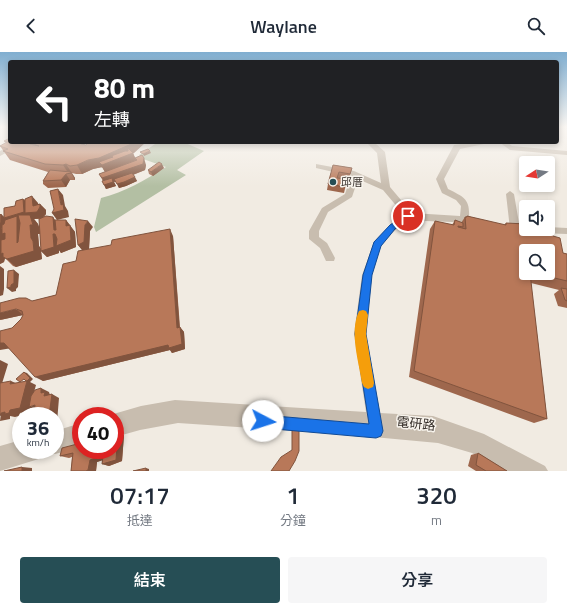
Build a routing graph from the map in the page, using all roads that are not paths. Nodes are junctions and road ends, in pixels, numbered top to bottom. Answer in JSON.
{"nodes":[{"id":1,"x":14,"y":147,"type":"edge"},
{"id":2,"x":375,"y":147,"type":"edge"},
{"id":3,"x":459,"y":147,"type":"edge"},
{"id":4,"x":508,"y":147,"type":"edge"},
{"id":5,"x":567,"y":153,"type":"edge"},
{"id":6,"x":0,"y":154,"type":"edge"},
{"id":7,"x":319,"y":166,"type":"dead end"},
{"id":8,"x":355,"y":175,"type":"junction"},
{"id":9,"x":386,"y":188,"type":"junction"},
{"id":10,"x":510,"y":194,"type":"dead end"},
{"id":11,"x":408,"y":216,"type":"junction"},
{"id":12,"x":464,"y":219,"type":"junction"},
{"id":13,"x":486,"y":223,"type":"edge"},
{"id":14,"x":519,"y":229,"type":"edge"},
{"id":15,"x":555,"y":230,"type":"edge"},
{"id":16,"x":567,"y":231,"type":"edge"},
{"id":17,"x":330,"y":258,"type":"dead end"},
{"id":18,"x":124,"y":418,"type":"edge"},
{"id":19,"x":375,"y":426,"type":"junction"},
{"id":20,"x":124,"y":427,"type":"edge"},
{"id":21,"x":12,"y":450,"type":"edge"},
{"id":22,"x":0,"y":453,"type":"edge"},
{"id":23,"x":14,"y":459,"type":"edge"},
{"id":24,"x":0,"y":463,"type":"edge"},
{"id":25,"x":519,"y":471,"type":"edge"},
{"id":26,"x":540,"y":471,"type":"edge"}],
"edges":[{"from":1,"to":6,"type":"street"},
{"from":2,"to":9,"type":"street"},
{"from":3,"to":12,"type":"street"},
{"from":4,"to":5,"type":"street"},
{"from":7,"to":8,"type":"street"},
{"from":8,"to":9,"type":"street"},
{"from":8,"to":17,"type":"street"},
{"from":9,"to":11,"type":"street"},
{"from":10,"to":14,"type":"street"},
{"from":11,"to":12,"type":"street"},
{"from":11,"to":19,"type":"street"},
{"from":12,"to":13,"type":"street"},
{"from":15,"to":16,"type":"street"},
{"from":18,"to":19,"type":"street","name":"電研路"},
{"from":19,"to":20,"type":"street","name":"電研路"},
{"from":19,"to":25,"type":"street","name":"電研路"},
{"from":19,"to":26,"type":"street","name":"電研路"},
{"from":21,"to":22,"type":"street"},
{"from":23,"to":24,"type":"street"}]}
